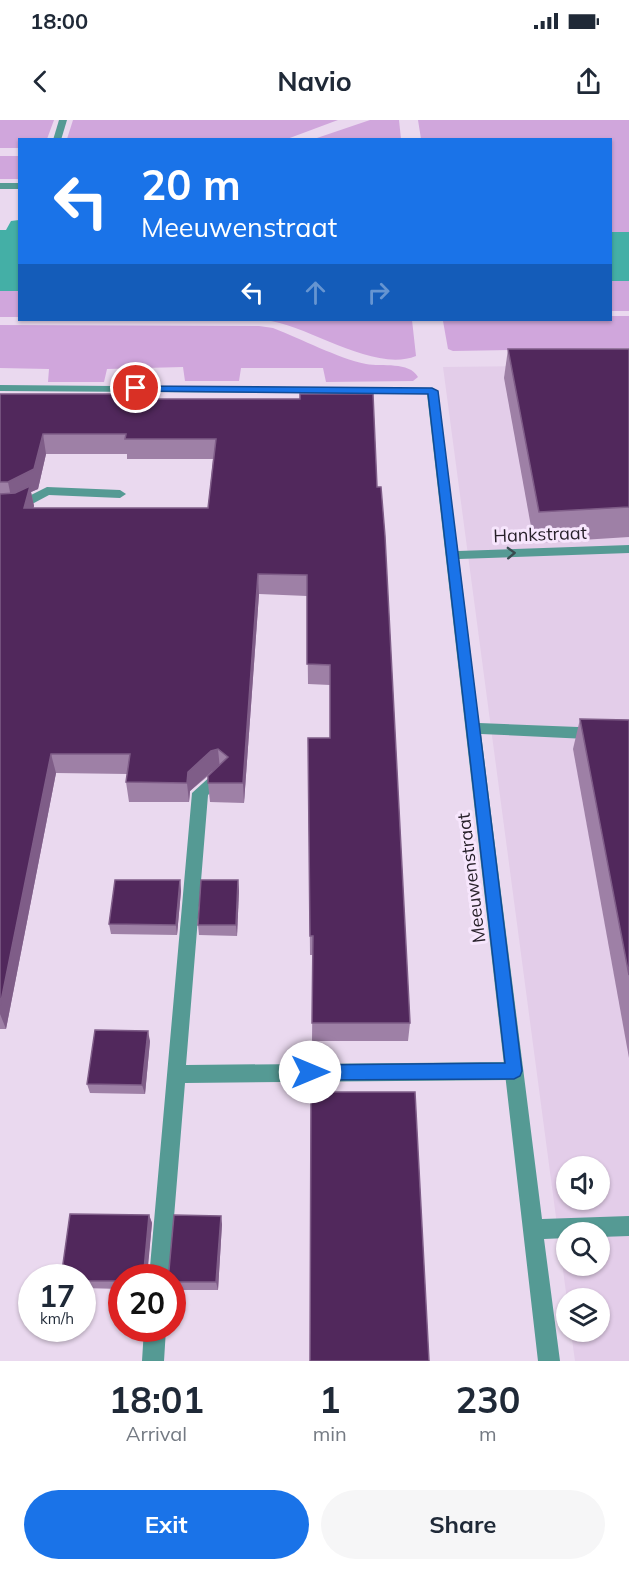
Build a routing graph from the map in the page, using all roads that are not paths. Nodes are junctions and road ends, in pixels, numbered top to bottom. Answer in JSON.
{"nodes":[{"id":1,"x":63,"y":120,"type":"edge"},
{"id":2,"x":58,"y":138,"type":"edge"},
{"id":3,"x":0,"y":186,"type":"edge"},
{"id":4,"x":18,"y":186,"type":"edge"},
{"id":5,"x":0,"y":388,"type":"edge"},
{"id":6,"x":120,"y":494,"type":"dead end"},
{"id":7,"x":0,"y":508,"type":"edge"},
{"id":8,"x":629,"y":549,"type":"edge"},
{"id":9,"x":452,"y":555,"type":"junction"},
{"id":10,"x":473,"y":728,"type":"junction"},
{"id":11,"x":629,"y":735,"type":"edge"},
{"id":12,"x":219,"y":777,"type":"edge"},
{"id":13,"x":514,"y":1071,"type":"junction"},
{"id":14,"x":175,"y":1074,"type":"junction"},
{"id":15,"x":629,"y":1226,"type":"edge"},
{"id":16,"x":533,"y":1229,"type":"junction"},
{"id":17,"x":160,"y":1264,"type":"edge"},
{"id":18,"x":154,"y":1342,"type":"edge"},
{"id":19,"x":153,"y":1361,"type":"edge"},
{"id":20,"x":549,"y":1361,"type":"edge"}],
"edges":[{"from":1,"to":2,"type":"street"},
{"from":3,"to":4,"type":"street"},
{"from":5,"to":9,"type":"street","name":"Meeuwenstraat"},
{"from":6,"to":7,"type":"street"},
{"from":9,"to":8,"type":"street","name":"Hankstraat","one_way":true},
{"from":9,"to":10,"type":"street","name":"Meeuwenstraat"},
{"from":10,"to":11,"type":"street"},
{"from":10,"to":13,"type":"street","name":"Meeuwenstraat"},
{"from":12,"to":14,"type":"street"},
{"from":13,"to":14,"type":"street"},
{"from":13,"to":16,"type":"street","name":"Meeuwenstraat"},
{"from":14,"to":17,"type":"street"},
{"from":15,"to":16,"type":"street"},
{"from":16,"to":20,"type":"street","name":"Meeuwenstraat"},
{"from":18,"to":19,"type":"street"}]}
